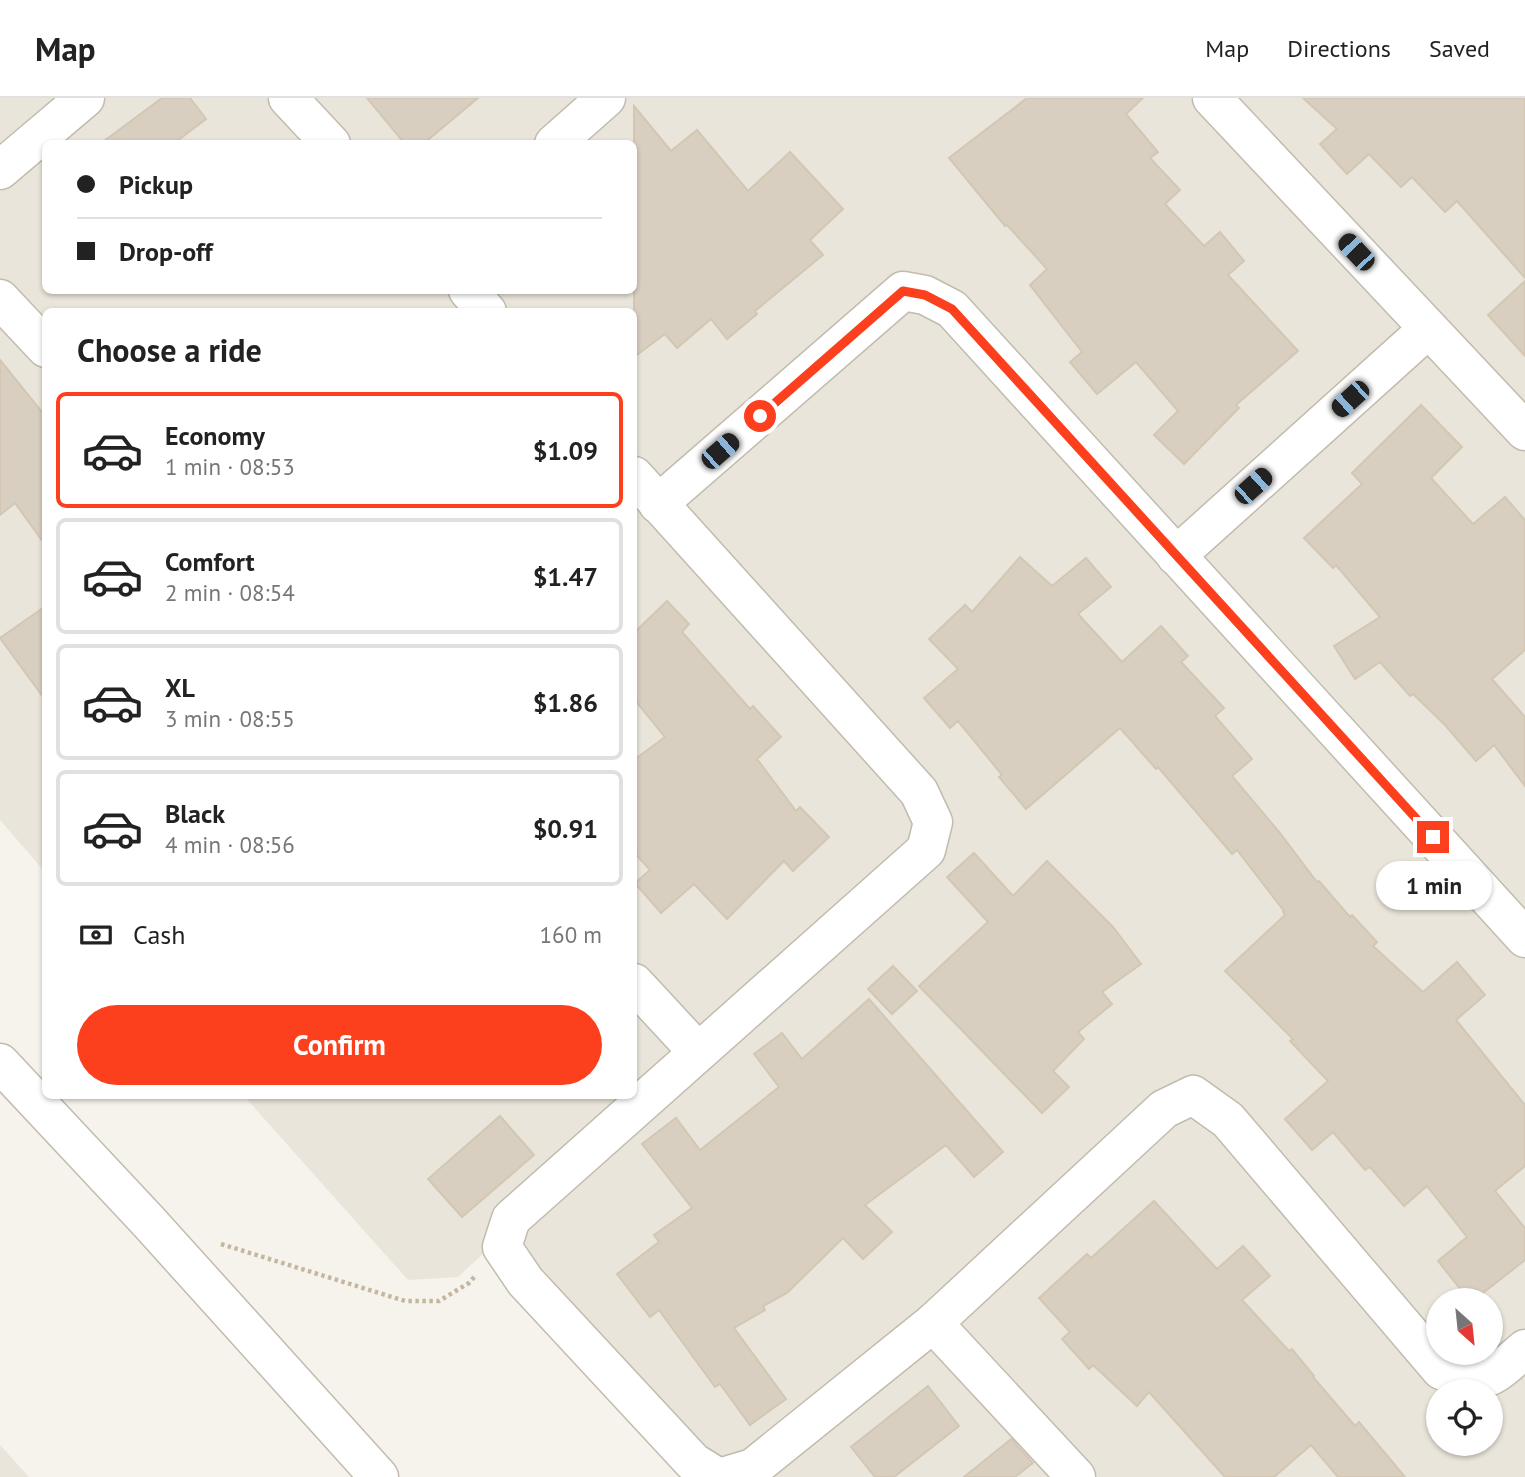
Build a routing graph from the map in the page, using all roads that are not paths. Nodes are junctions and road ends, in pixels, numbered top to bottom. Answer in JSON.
{"nodes":[{"id":1,"x":85,"y":98,"type":"edge"},
{"id":2,"x":288,"y":98,"type":"edge"},
{"id":3,"x":606,"y":98,"type":"edge"},
{"id":4,"x":1212,"y":98,"type":"edge"},
{"id":5,"x":327,"y":140,"type":"edge"},
{"id":6,"x":559,"y":140,"type":"edge"},
{"id":7,"x":0,"y":170,"type":"edge"},
{"id":8,"x":471,"y":294,"type":"edge"},
{"id":9,"x":0,"y":299,"type":"edge"},
{"id":10,"x":483,"y":308,"type":"edge"},
{"id":11,"x":1427,"y":329,"type":"junction"},
{"id":12,"x":42,"y":344,"type":"edge"},
{"id":13,"x":1525,"y":431,"type":"edge"},
{"id":14,"x":637,"y":480,"type":"edge"},
{"id":15,"x":658,"y":504,"type":"junction"},
{"id":16,"x":1176,"y":556,"type":"junction"},
{"id":17,"x":1525,"y":938,"type":"edge"},
{"id":18,"x":637,"y":986,"type":"edge"},
{"id":19,"x":698,"y":1052,"type":"junction"},
{"id":20,"x":0,"y":1063,"type":"edge"},
{"id":21,"x":933,"y":1323,"type":"junction"},
{"id":22,"x":1525,"y":1349,"type":"edge"},
{"id":23,"x":379,"y":1477,"type":"edge"},
{"id":24,"x":717,"y":1477,"type":"edge"},
{"id":25,"x":723,"y":1477,"type":"edge"},
{"id":26,"x":1076,"y":1477,"type":"edge"}],
"edges":[{"from":1,"to":7,"type":"street"},
{"from":2,"to":5,"type":"street"},
{"from":3,"to":6,"type":"street"},
{"from":4,"to":11,"type":"street"},
{"from":8,"to":10,"type":"street"},
{"from":9,"to":12,"type":"street"},
{"from":11,"to":13,"type":"street"},
{"from":11,"to":16,"type":"street"},
{"from":14,"to":15,"type":"street"},
{"from":15,"to":16,"type":"street"},
{"from":15,"to":19,"type":"street"},
{"from":16,"to":17,"type":"street"},
{"from":18,"to":19,"type":"street"},
{"from":19,"to":24,"type":"street"},
{"from":20,"to":23,"type":"street"},
{"from":21,"to":22,"type":"street"},
{"from":21,"to":25,"type":"street"},
{"from":21,"to":26,"type":"street"}]}
